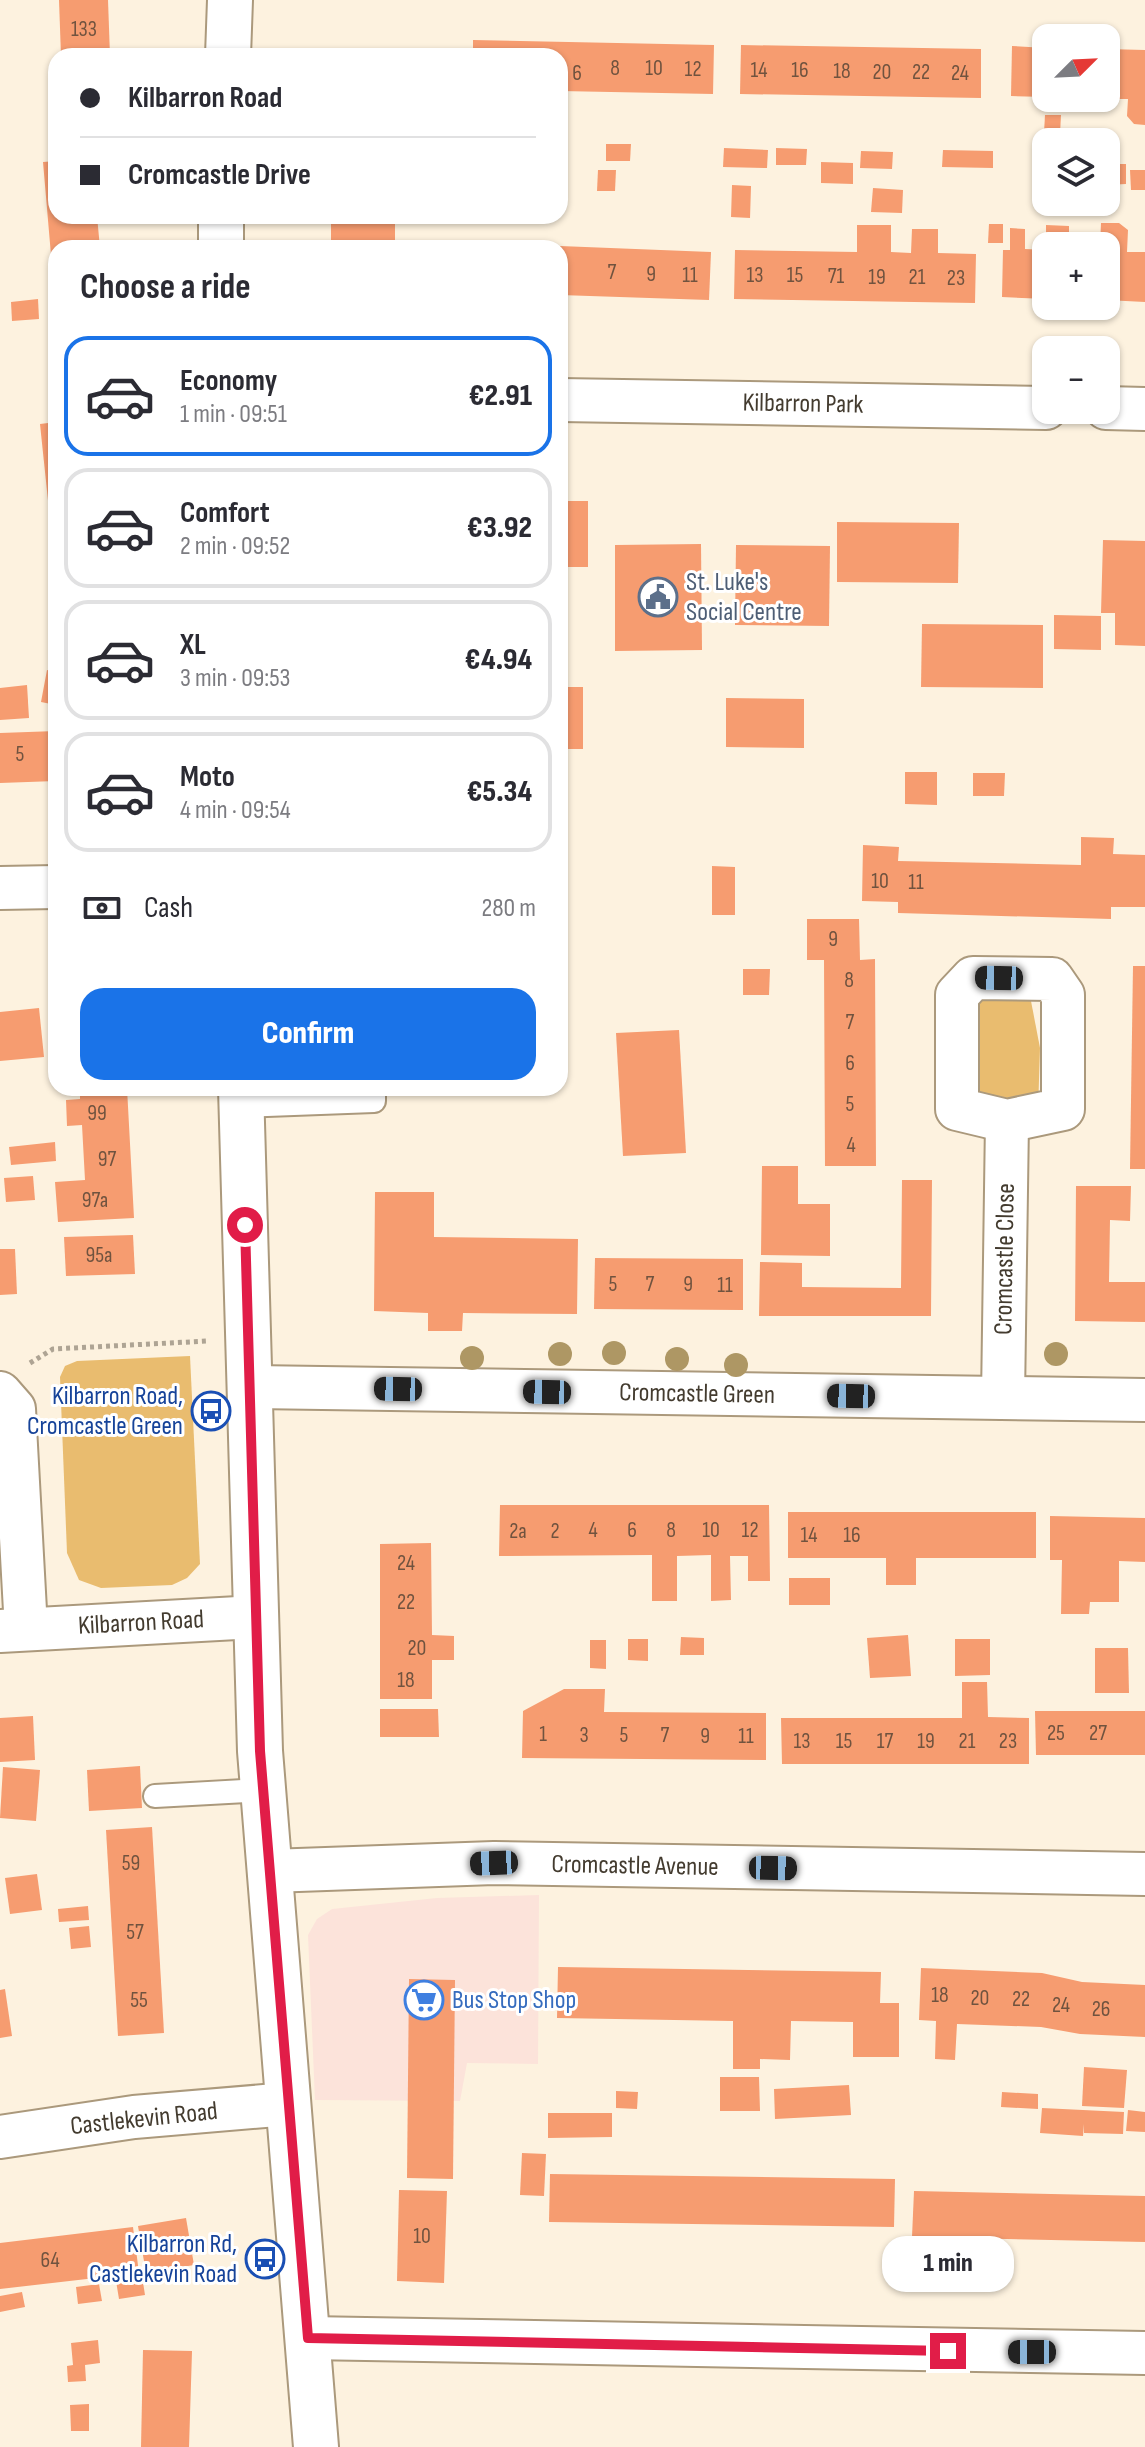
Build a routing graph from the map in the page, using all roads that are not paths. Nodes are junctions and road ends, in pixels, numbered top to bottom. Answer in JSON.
{"nodes":[{"id":1,"x":230,"y":0,"type":"edge"},
{"id":2,"x":228,"y":48,"type":"edge"},
{"id":3,"x":568,"y":400,"type":"edge"},
{"id":4,"x":1032,"y":408,"type":"edge"},
{"id":5,"x":1120,"y":408,"type":"edge"},
{"id":6,"x":1145,"y":409,"type":"edge"},
{"id":7,"x":48,"y":887,"type":"edge"},
{"id":8,"x":0,"y":888,"type":"edge"},
{"id":9,"x":374,"y":1096,"type":"edge"},
{"id":10,"x":242,"y":1097,"type":"edge"},
{"id":11,"x":1007,"y":1121,"type":"dead end"},
{"id":12,"x":13,"y":1379,"type":"edge"},
{"id":13,"x":250,"y":1387,"type":"junction"},
{"id":14,"x":1003,"y":1398,"type":"junction"},
{"id":15,"x":1145,"y":1400,"type":"edge"},
{"id":16,"x":257,"y":1617,"type":"junction"},
{"id":17,"x":13,"y":1630,"type":"edge"},
{"id":18,"x":263,"y":1790,"type":"junction"},
{"id":19,"x":155,"y":1796,"type":"dead end"},
{"id":20,"x":270,"y":1871,"type":"junction"},
{"id":21,"x":1145,"y":1874,"type":"edge"},
{"id":22,"x":288,"y":2104,"type":"junction"},
{"id":23,"x":0,"y":2137,"type":"edge"},
{"id":24,"x":308,"y":2338,"type":"junction"},
{"id":25,"x":1145,"y":2353,"type":"edge"},
{"id":26,"x":316,"y":2447,"type":"edge"}],
"edges":[{"from":1,"to":2,"type":"street"},
{"from":3,"to":4,"type":"street","name":"Kilbarron Park"},
{"from":5,"to":6,"type":"street"},
{"from":7,"to":8,"type":"street"},
{"from":9,"to":10,"type":"lane"},
{"from":10,"to":13,"type":"street"},
{"from":11,"to":14,"type":"street","name":"Cromcastle Close"},
{"from":12,"to":17,"type":"street","name":"Kilbarron Road"},
{"from":13,"to":14,"type":"street","name":"Cromcastle Green"},
{"from":13,"to":16,"type":"street"},
{"from":14,"to":15,"type":"street","name":"Cromcastle Green"},
{"from":16,"to":17,"type":"street","name":"Kilbarron Road"},
{"from":16,"to":18,"type":"street"},
{"from":18,"to":19,"type":"lane"},
{"from":18,"to":20,"type":"street"},
{"from":20,"to":21,"type":"street","name":"Cromcastle Avenue"},
{"from":20,"to":22,"type":"street"},
{"from":22,"to":23,"type":"street","name":"Castlekevin Road"},
{"from":22,"to":24,"type":"street"},
{"from":24,"to":25,"type":"street"},
{"from":24,"to":26,"type":"street"}]}
